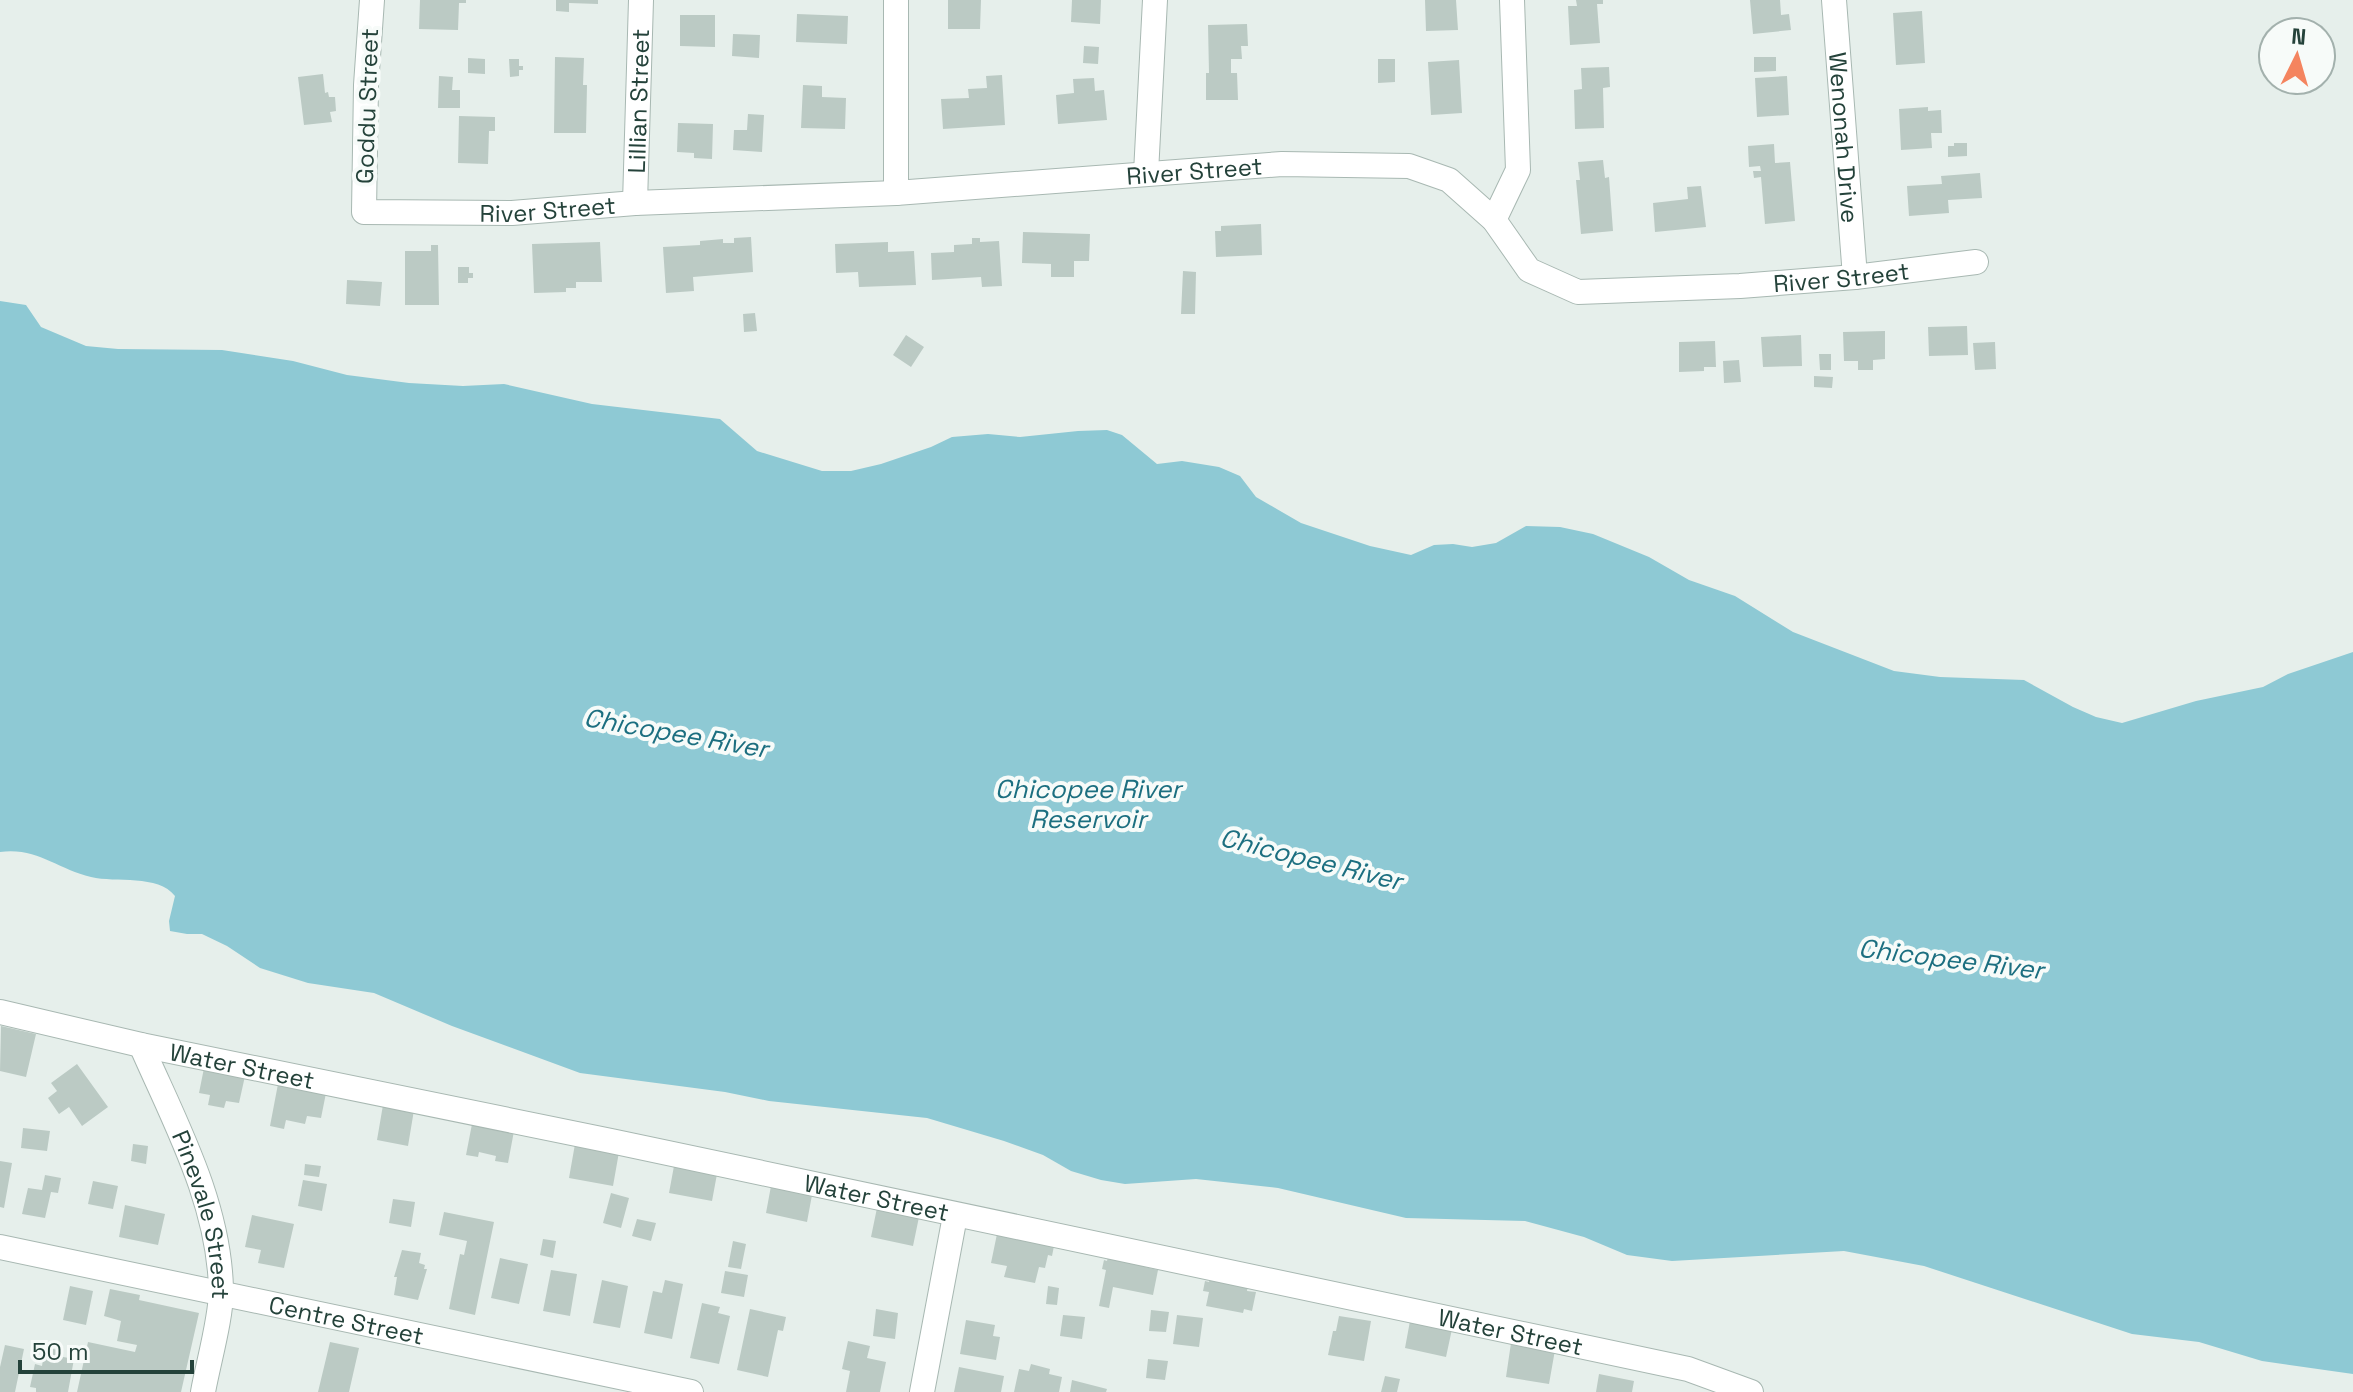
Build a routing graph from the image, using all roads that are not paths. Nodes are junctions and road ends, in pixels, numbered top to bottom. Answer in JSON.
{"nodes":[{"id":1,"x":372,"y":0,"type":"edge"},
{"id":2,"x":641,"y":0,"type":"edge"},
{"id":3,"x":896,"y":0,"type":"edge"},
{"id":4,"x":1155,"y":0,"type":"edge"},
{"id":5,"x":1512,"y":0,"type":"edge"},
{"id":6,"x":1834,"y":0,"type":"edge"},
{"id":7,"x":1146,"y":173,"type":"junction"},
{"id":8,"x":896,"y":193,"type":"junction"},
{"id":9,"x":635,"y":203,"type":"junction"},
{"id":10,"x":364,"y":212,"type":"joint"},
{"id":11,"x":1494,"y":220,"type":"junction"},
{"id":12,"x":1976,"y":262,"type":"dead end"},
{"id":13,"x":1855,"y":277,"type":"junction"},
{"id":14,"x":0,"y":1012,"type":"edge"},
{"id":15,"x":141,"y":1045,"type":"junction"},
{"id":16,"x":955,"y":1216,"type":"junction"},
{"id":17,"x":0,"y":1247,"type":"edge"},
{"id":18,"x":222,"y":1292,"type":"junction"},
{"id":19,"x":203,"y":1392,"type":"edge"},
{"id":20,"x":691,"y":1392,"type":"edge"},
{"id":21,"x":922,"y":1392,"type":"edge"},
{"id":22,"x":1751,"y":1392,"type":"edge"}],
"edges":[{"from":1,"to":10,"type":"street","name":"Goddu Street"},
{"from":2,"to":9,"type":"street","name":"Lillian Street"},
{"from":3,"to":8,"type":"street"},
{"from":4,"to":7,"type":"street"},
{"from":5,"to":11,"type":"street"},
{"from":6,"to":13,"type":"street","name":"Wenonah Drive"},
{"from":7,"to":8,"type":"street","name":"River Street"},
{"from":7,"to":11,"type":"street","name":"River Street"},
{"from":8,"to":9,"type":"street","name":"River Street"},
{"from":9,"to":10,"type":"street","name":"River Street"},
{"from":11,"to":13,"type":"street","name":"River Street"},
{"from":12,"to":13,"type":"street","name":"River Street"},
{"from":14,"to":15,"type":"street","name":"Water Street"},
{"from":15,"to":16,"type":"street","name":"Water Street"},
{"from":15,"to":18,"type":"street","name":"Pinevale Street"},
{"from":16,"to":21,"type":"street"},
{"from":16,"to":22,"type":"street","name":"Water Street"},
{"from":17,"to":18,"type":"street","name":"Centre Street"},
{"from":18,"to":19,"type":"street","name":"Pinevale Street"},
{"from":18,"to":20,"type":"street","name":"Centre Street"}]}
